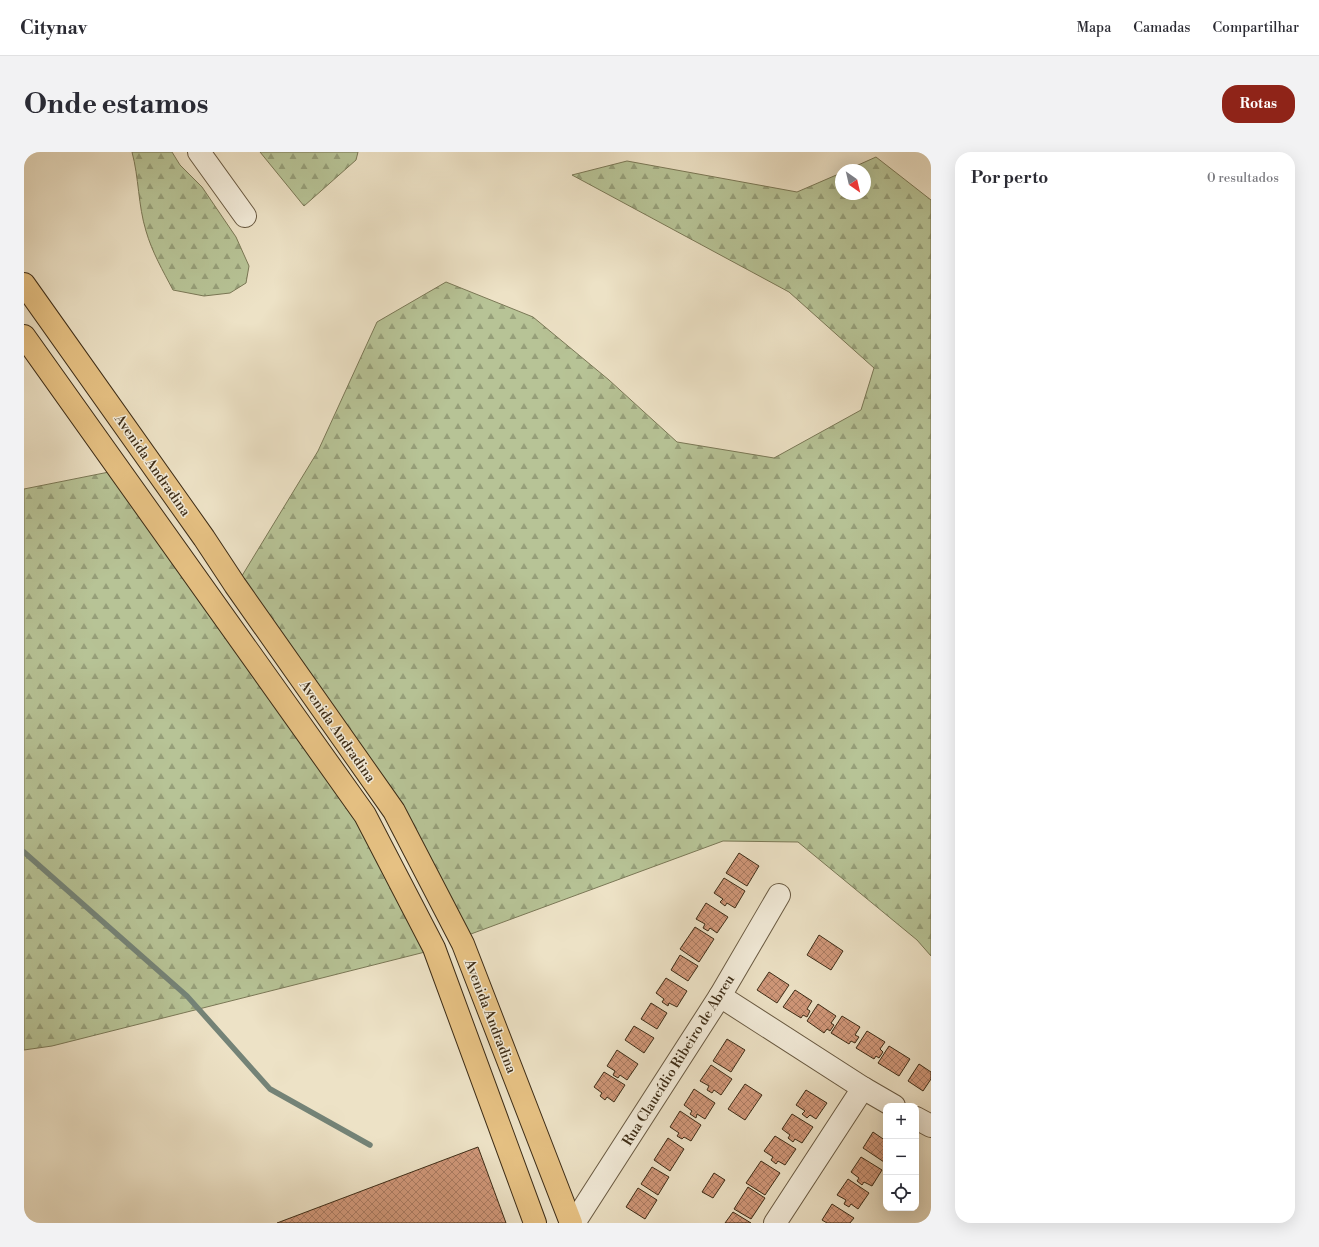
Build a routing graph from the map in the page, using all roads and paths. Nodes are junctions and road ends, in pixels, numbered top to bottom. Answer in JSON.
{"nodes":[{"id":1,"x":200,"y":152,"type":"edge"},
{"id":2,"x":244,"y":216,"type":"dead end"},
{"id":3,"x":24,"y":284,"type":"edge"},
{"id":4,"x":24,"y":336,"type":"edge"},
{"id":5,"x":779,"y":895,"type":"dead end"},
{"id":6,"x":720,"y":996,"type":"junction"},
{"id":7,"x":863,"y":1088,"type":"junction"},
{"id":8,"x":889,"y":1103,"type":"edge"},
{"id":9,"x":919,"y":1120,"type":"edge"},
{"id":10,"x":931,"y":1126,"type":"edge"},
{"id":11,"x":535,"y":1223,"type":"edge"},
{"id":12,"x":571,"y":1223,"type":"edge"},
{"id":13,"x":574,"y":1223,"type":"edge"},
{"id":14,"x":775,"y":1223,"type":"edge"}],
"edges":[{"from":1,"to":2,"type":"street"},
{"from":3,"to":12,"type":"main road","name":"Avenida Andradina"},
{"from":4,"to":11,"type":"main road","name":"Avenida Andradina"},
{"from":5,"to":6,"type":"street","name":"Rua Claucídio Ribeiro de Abreu"},
{"from":6,"to":7,"type":"street"},
{"from":6,"to":13,"type":"street","name":"Rua Claucídio Ribeiro de Abreu"},
{"from":7,"to":8,"type":"street"},
{"from":7,"to":14,"type":"street"},
{"from":9,"to":10,"type":"street"}]}
